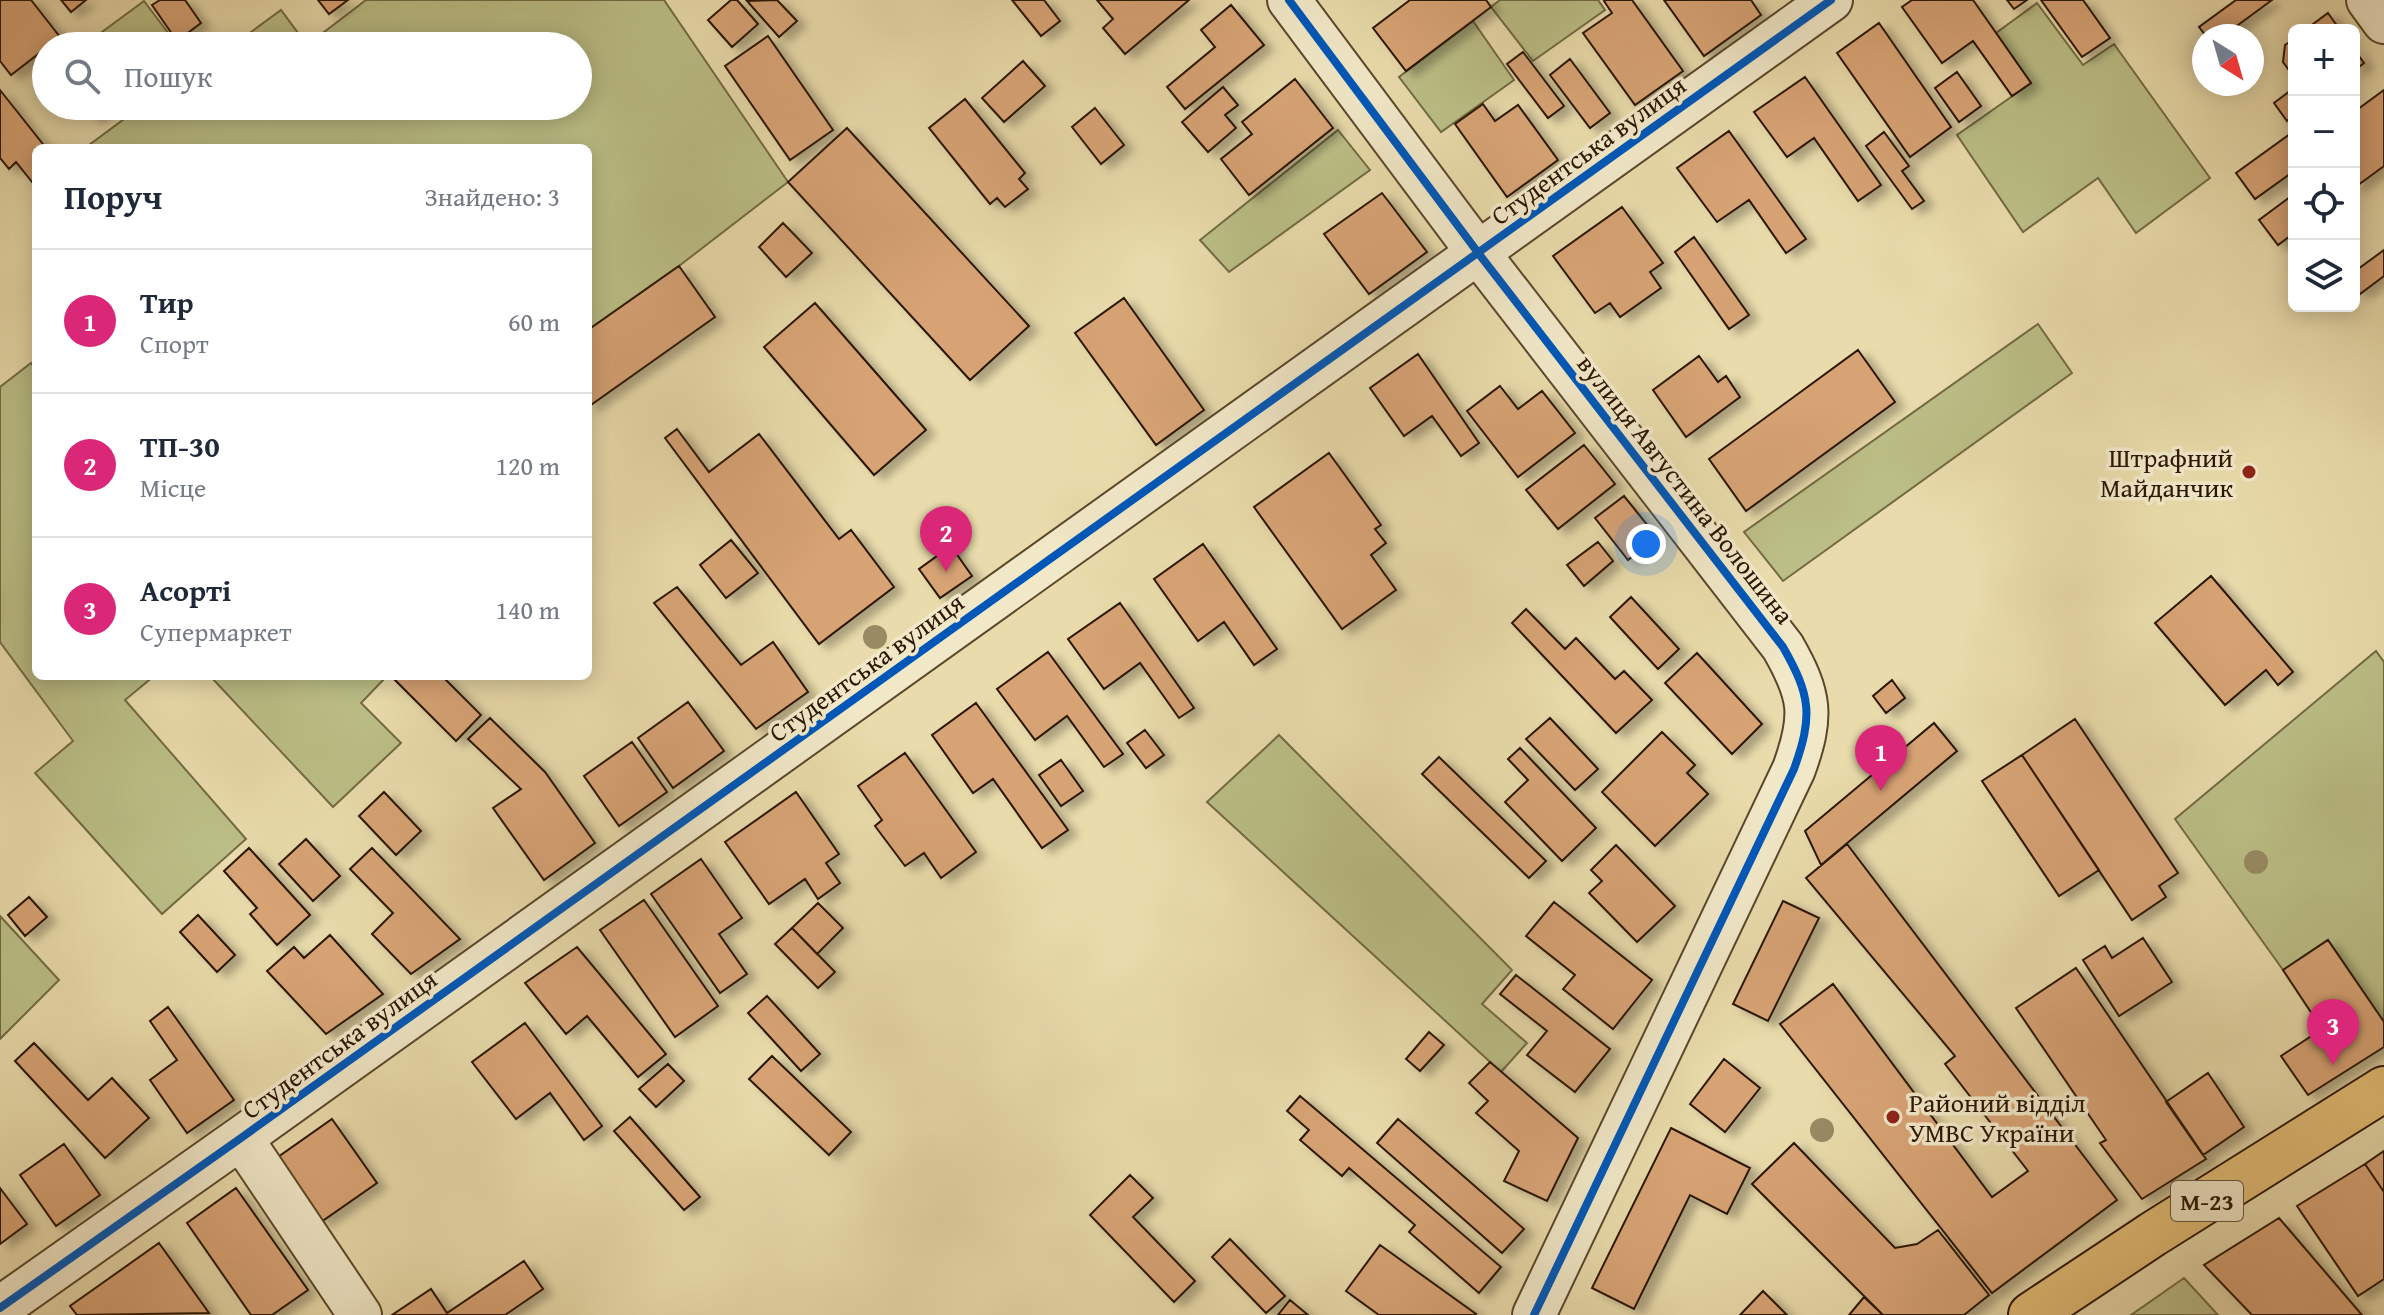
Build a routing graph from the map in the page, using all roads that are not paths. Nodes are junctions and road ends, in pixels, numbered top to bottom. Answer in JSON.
{"nodes":[{"id":1,"x":1289,"y":0,"type":"edge"},
{"id":2,"x":1831,"y":0,"type":"edge"},
{"id":3,"x":2368,"y":0,"type":"edge"},
{"id":4,"x":2384,"y":22,"type":"edge"},
{"id":5,"x":1479,"y":254,"type":"junction"},
{"id":6,"x":2384,"y":1089,"type":"edge"},
{"id":7,"x":241,"y":1138,"type":"junction"},
{"id":8,"x":0,"y":1308,"type":"edge"},
{"id":9,"x":360,"y":1315,"type":"edge"},
{"id":10,"x":1534,"y":1315,"type":"edge"},
{"id":11,"x":2031,"y":1315,"type":"edge"}],
"edges":[{"from":1,"to":5,"type":"street","name":"вулиця Августина Волошина"},
{"from":2,"to":5,"type":"street","name":"Студентська вулиця"},
{"from":3,"to":4,"type":"street"},
{"from":5,"to":7,"type":"street","name":"Студентська вулиця"},
{"from":5,"to":10,"type":"street","name":"вулиця Августина Волошина"},
{"from":6,"to":11,"type":"highway","number":"М-23"},
{"from":7,"to":8,"type":"street","name":"Студентська вулиця"},
{"from":7,"to":9,"type":"street"}]}
